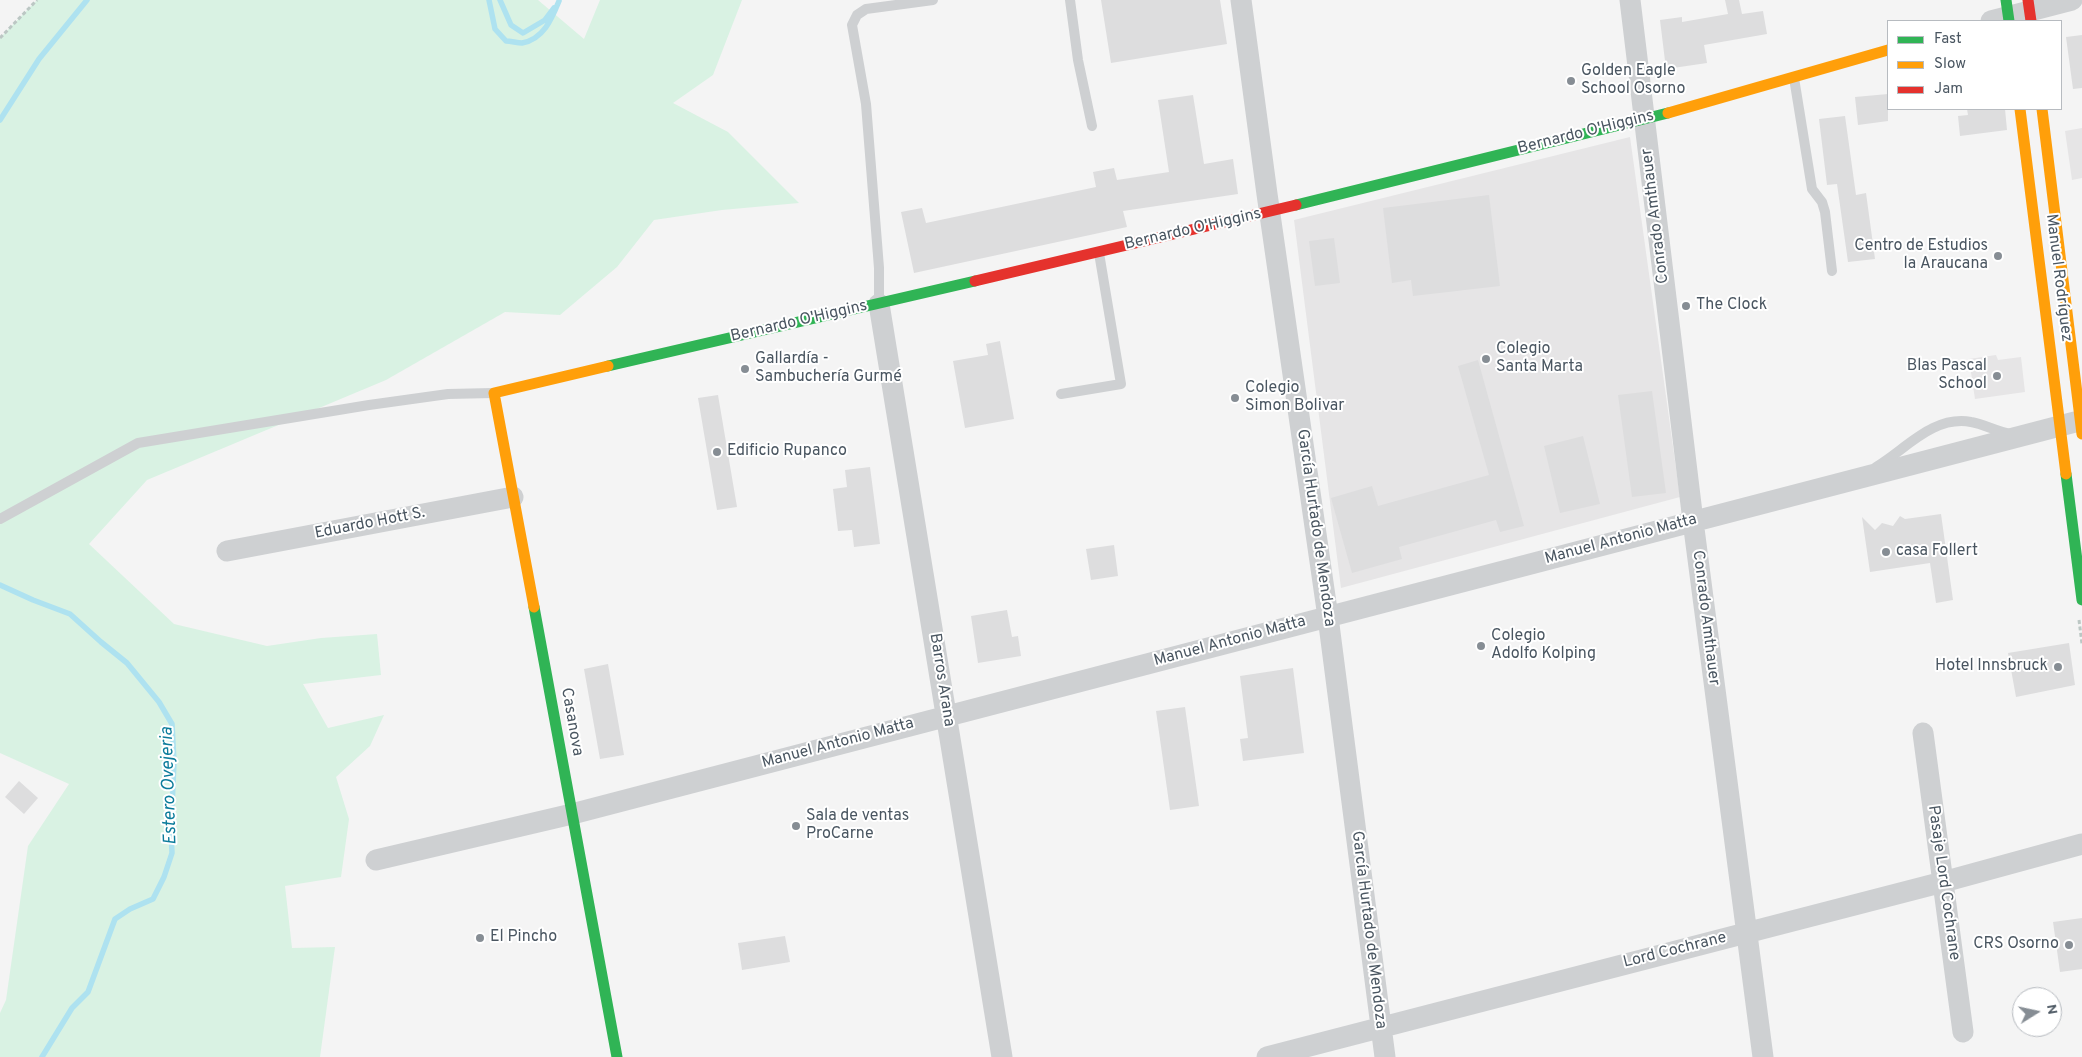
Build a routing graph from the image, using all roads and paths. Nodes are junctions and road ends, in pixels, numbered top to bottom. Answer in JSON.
{"nodes":[{"id":1,"x":37,"y":0,"type":"edge"},
{"id":2,"x":933,"y":0,"type":"edge"},
{"id":3,"x":1070,"y":0,"type":"edge"},
{"id":4,"x":1242,"y":0,"type":"edge"},
{"id":5,"x":1630,"y":0,"type":"edge"},
{"id":6,"x":2072,"y":0,"type":"edge"},
{"id":7,"x":2029,"y":11,"type":"edge"},
{"id":8,"x":2004,"y":15,"type":"edge"},
{"id":9,"x":0,"y":38,"type":"edge"},
{"id":10,"x":1887,"y":50,"type":"edge"},
{"id":11,"x":1794,"y":77,"type":"junction"},
{"id":12,"x":2020,"y":110,"type":"edge"},
{"id":13,"x":2042,"y":110,"type":"edge"},
{"id":14,"x":1645,"y":119,"type":"junction"},
{"id":15,"x":1092,"y":126,"type":"dead end"},
{"id":16,"x":1269,"y":212,"type":"junction"},
{"id":17,"x":1099,"y":252,"type":"junction"},
{"id":18,"x":1832,"y":272,"type":"dead end"},
{"id":19,"x":879,"y":304,"type":"junction"},
{"id":20,"x":494,"y":393,"type":"junction"},
{"id":21,"x":1061,"y":394,"type":"dead end"},
{"id":22,"x":2076,"y":425,"type":"edge"},
{"id":23,"x":2020,"y":436,"type":"junction"},
{"id":24,"x":1853,"y":480,"type":"junction"},
{"id":25,"x":513,"y":497,"type":"junction"},
{"id":26,"x":0,"y":519,"type":"edge"},
{"id":27,"x":1693,"y":521,"type":"junction"},
{"id":28,"x":227,"y":551,"type":"dead end"},
{"id":29,"x":2082,"y":600,"type":"edge"},
{"id":30,"x":1328,"y":616,"type":"junction"},
{"id":31,"x":946,"y":716,"type":"junction"},
{"id":32,"x":1923,"y":733,"type":"dead end"},
{"id":33,"x":572,"y":814,"type":"junction"},
{"id":34,"x":2082,"y":844,"type":"edge"},
{"id":35,"x":376,"y":860,"type":"dead end"},
{"id":36,"x":1943,"y":882,"type":"junction"},
{"id":37,"x":1746,"y":933,"type":"junction"},
{"id":38,"x":1381,"y":1027,"type":"junction"},
{"id":39,"x":1963,"y":1032,"type":"dead end"},
{"id":40,"x":617,"y":1057,"type":"edge"},
{"id":41,"x":1002,"y":1057,"type":"edge"},
{"id":42,"x":1267,"y":1057,"type":"edge"},
{"id":43,"x":1385,"y":1057,"type":"edge"},
{"id":44,"x":1763,"y":1057,"type":"edge"}],
"edges":[{"from":1,"to":9,"type":"path"},
{"from":2,"to":19,"type":"lane"},
{"from":3,"to":15,"type":"lane"},
{"from":4,"to":16,"type":"street","name":"García Hurtado de Mendoza"},
{"from":5,"to":14,"type":"street","name":"Conrado Amthauer"},
{"from":6,"to":7,"type":"street"},
{"from":7,"to":8,"type":"street"},
{"from":10,"to":11,"type":"street","name":"Bernardo O'Higgins"},
{"from":11,"to":14,"type":"street","name":"Bernardo O'Higgins"},
{"from":11,"to":18,"type":"lane"},
{"from":12,"to":22,"type":"street","name":"Manuel Rodríguez"},
{"from":13,"to":22,"type":"street","name":"Manuel Rodríguez"},
{"from":14,"to":16,"type":"street","name":"Bernardo O'Higgins"},
{"from":14,"to":27,"type":"street","name":"Conrado Amthauer"},
{"from":16,"to":17,"type":"street","name":"Bernardo O'Higgins"},
{"from":16,"to":30,"type":"street","name":"García Hurtado de Mendoza"},
{"from":17,"to":19,"type":"street","name":"Bernardo O'Higgins"},
{"from":17,"to":21,"type":"lane"},
{"from":19,"to":20,"type":"street","name":"Bernardo O'Higgins"},
{"from":19,"to":31,"type":"street","name":"Barros Arana"},
{"from":20,"to":25,"type":"street","name":"Casanova"},
{"from":20,"to":26,"type":"lane"},
{"from":22,"to":23,"type":"street","name":"Manuel Antonio Matta"},
{"from":22,"to":29,"type":"street","name":"Manuel Rodríguez"},
{"from":23,"to":24,"type":"street","name":"Manuel Antonio Matta"},
{"from":23,"to":24,"type":"lane"},
{"from":24,"to":27,"type":"street","name":"Manuel Antonio Matta"},
{"from":25,"to":28,"type":"street","name":"Eduardo Hott S."},
{"from":25,"to":33,"type":"street","name":"Casanova"},
{"from":27,"to":30,"type":"street","name":"Manuel Antonio Matta"},
{"from":27,"to":37,"type":"street","name":"Conrado Amthauer"},
{"from":30,"to":31,"type":"street","name":"Manuel Antonio Matta"},
{"from":30,"to":38,"type":"street","name":"García Hurtado de Mendoza"},
{"from":31,"to":33,"type":"street","name":"Manuel Antonio Matta"},
{"from":31,"to":41,"type":"street","name":"Barros Arana"},
{"from":32,"to":36,"type":"street","name":"Pasaje Lord Cochrane"},
{"from":33,"to":35,"type":"street","name":"Manuel Antonio Matta"},
{"from":33,"to":40,"type":"street","name":"Casanova"},
{"from":34,"to":36,"type":"street","name":"Lord Cochrane"},
{"from":36,"to":37,"type":"street","name":"Lord Cochrane"},
{"from":36,"to":39,"type":"street","name":"Pasaje Lord Cochrane"},
{"from":37,"to":38,"type":"street","name":"Lord Cochrane"},
{"from":37,"to":44,"type":"street","name":"Conrado Amthauer"},
{"from":38,"to":42,"type":"street","name":"Lord Cochrane"},
{"from":38,"to":43,"type":"street","name":"García Hurtado de Mendoza"}]}
